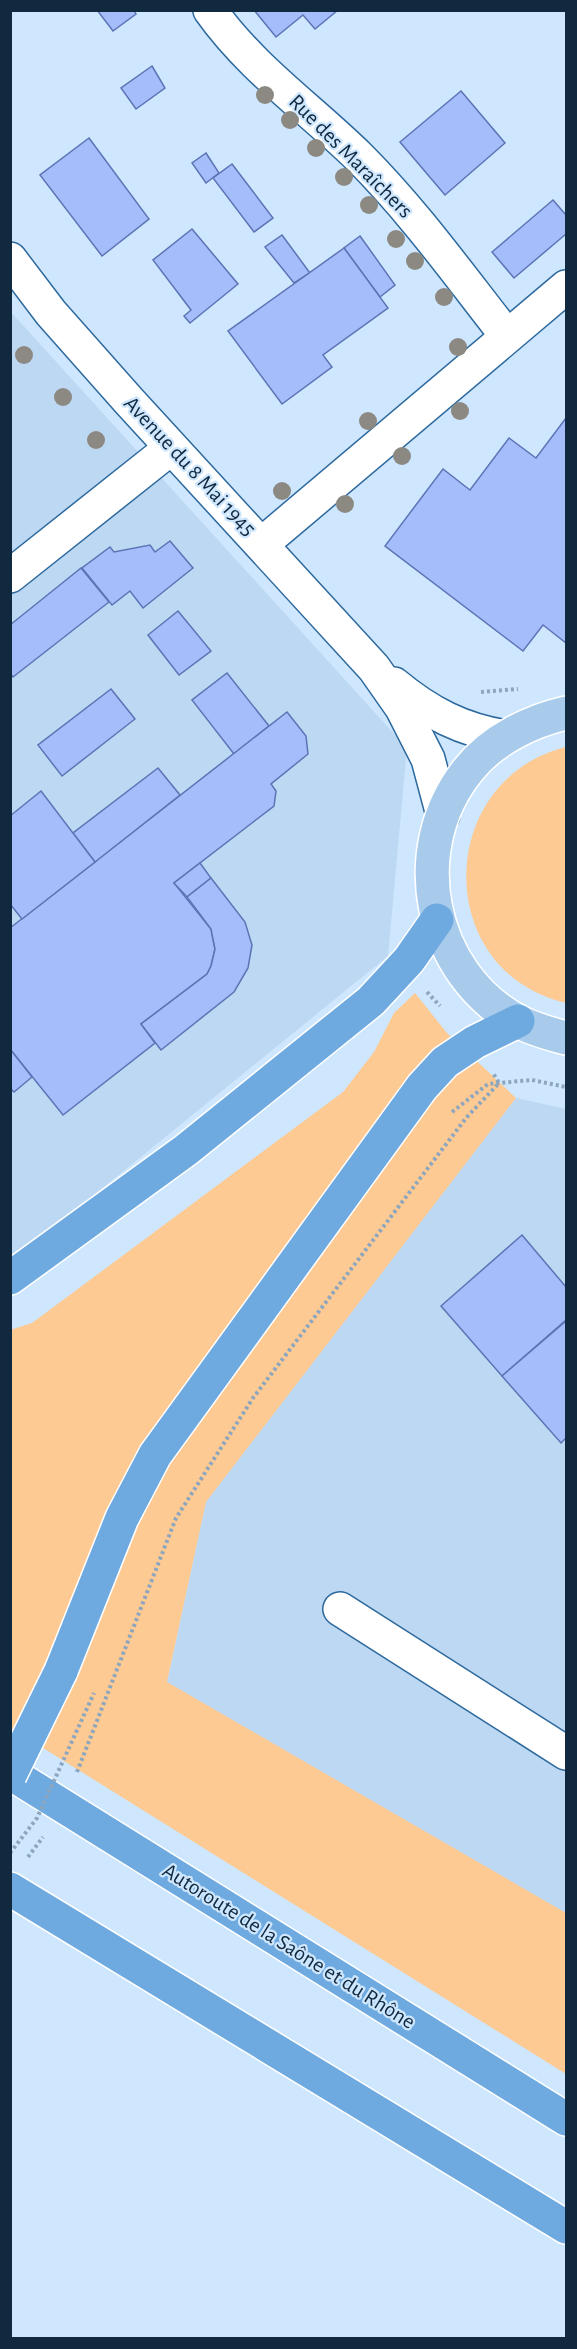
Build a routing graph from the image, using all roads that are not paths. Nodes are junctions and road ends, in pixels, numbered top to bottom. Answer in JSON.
{"nodes":[{"id":1,"x":210,"y":10,"type":"edge"},
{"id":2,"x":10,"y":259,"type":"edge"},
{"id":3,"x":567,"y":287,"type":"edge"},
{"id":4,"x":507,"y":336,"type":"junction"},
{"id":5,"x":171,"y":448,"type":"junction"},
{"id":6,"x":262,"y":544,"type":"junction"},
{"id":7,"x":10,"y":576,"type":"edge"},
{"id":8,"x":374,"y":668,"type":"junction"},
{"id":9,"x":567,"y":713,"type":"edge"},
{"id":10,"x":506,"y":737,"type":"junction"},
{"id":11,"x":443,"y":815,"type":"junction"},
{"id":12,"x":437,"y":920,"type":"junction"},
{"id":13,"x":519,"y":1021,"type":"junction"},
{"id":14,"x":567,"y":1038,"type":"edge"},
{"id":15,"x":10,"y":1278,"type":"edge"},
{"id":16,"x":340,"y":1609,"type":"dead end"},
{"id":17,"x":567,"y":1753,"type":"edge"},
{"id":18,"x":10,"y":1774,"type":"edge"},
{"id":19,"x":10,"y":1889,"type":"edge"},
{"id":20,"x":567,"y":2120,"type":"edge"},
{"id":21,"x":567,"y":2227,"type":"edge"}],
"edges":[{"from":1,"to":4,"type":"street","name":"Rue des Maraîchers"},
{"from":2,"to":5,"type":"street","name":"Avenue du 8 Mai 1945"},
{"from":3,"to":4,"type":"street"},
{"from":4,"to":6,"type":"street"},
{"from":5,"to":6,"type":"street","name":"Avenue du 8 Mai 1945"},
{"from":5,"to":7,"type":"street"},
{"from":6,"to":8,"type":"street","name":"Avenue du 8 Mai 1945"},
{"from":8,"to":10,"type":"street","name":"Avenue du 8 Mai 1945"},
{"from":8,"to":11,"type":"street","name":"Avenue du 8 Mai 1945"},
{"from":9,"to":10,"type":"main road"},
{"from":10,"to":11,"type":"main road"},
{"from":11,"to":12,"type":"main road"},
{"from":12,"to":13,"type":"main road"},
{"from":12,"to":15,"type":"highway"},
{"from":13,"to":14,"type":"main road"},
{"from":13,"to":18,"type":"highway","bridge":true},
{"from":16,"to":17,"type":"street"},
{"from":18,"to":20,"type":"highway","name":"Autoroute de la Saône et du Rhône"},
{"from":19,"to":21,"type":"highway"}]}
